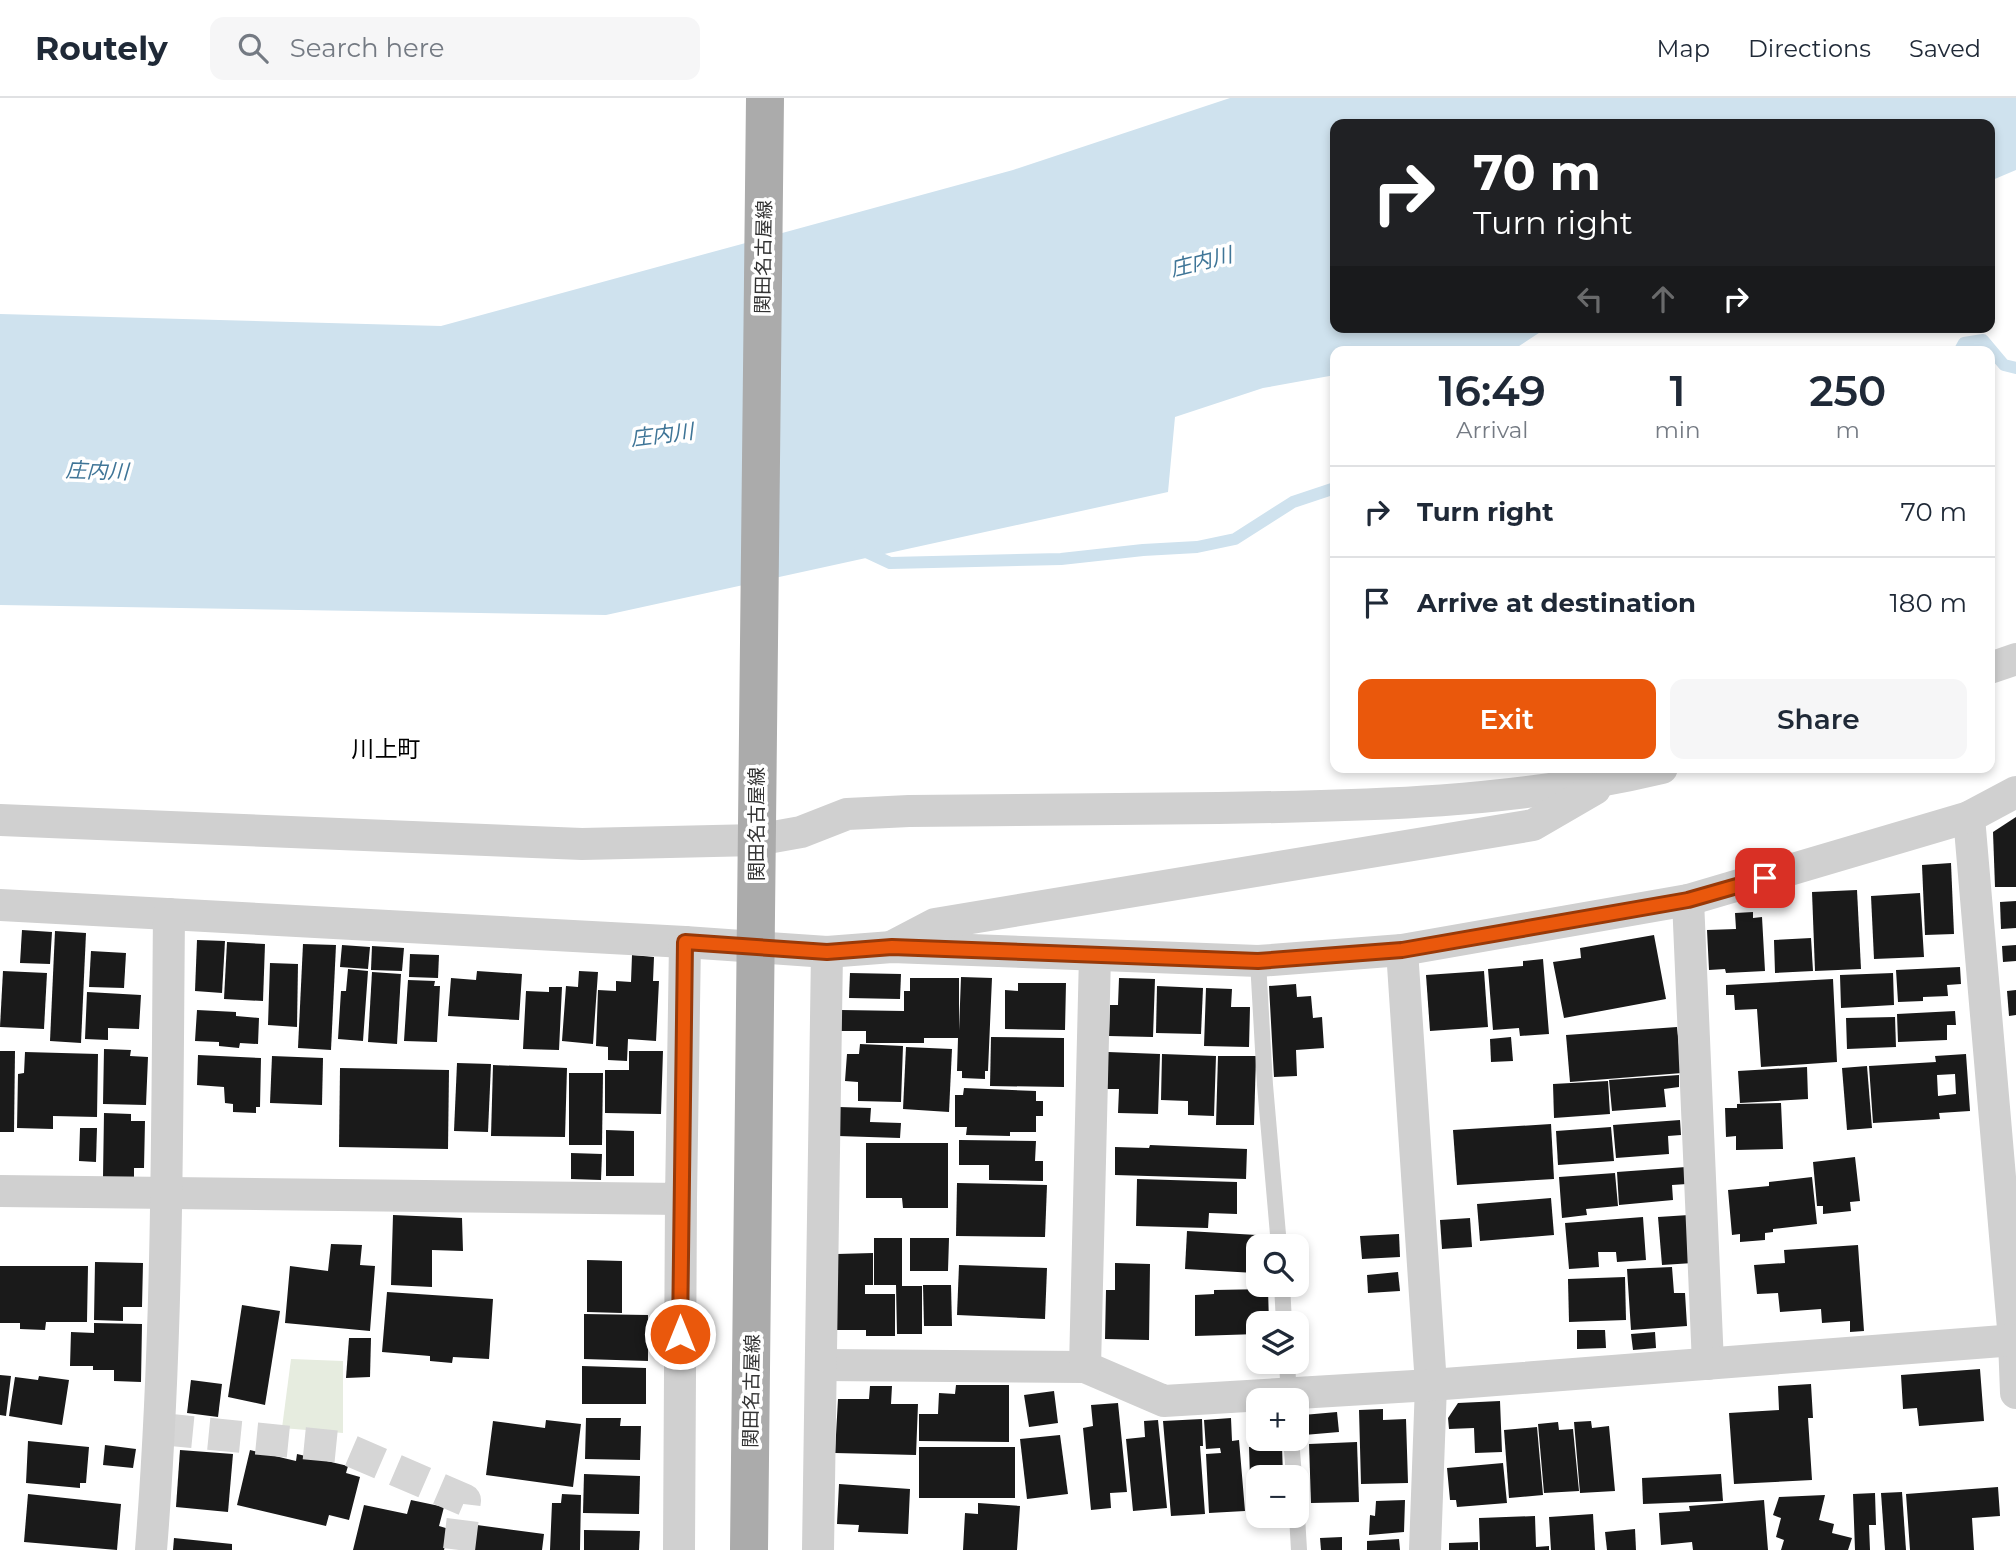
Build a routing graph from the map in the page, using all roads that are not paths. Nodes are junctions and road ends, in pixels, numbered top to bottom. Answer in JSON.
{"nodes":[{"id":1,"x":765,"y":98,"type":"edge"},
{"id":2,"x":2016,"y":659,"type":"edge"},
{"id":3,"x":1995,"y":666,"type":"edge"},
{"id":4,"x":1641,"y":773,"type":"edge"},
{"id":5,"x":1608,"y":781,"type":"junction"},
{"id":6,"x":2016,"y":792,"type":"edge"},
{"id":7,"x":1969,"y":817,"type":"junction"},
{"id":8,"x":0,"y":820,"type":"edge"},
{"id":9,"x":757,"y":840,"type":"junction"},
{"id":10,"x":1688,"y":900,"type":"junction"},
{"id":11,"x":0,"y":905,"type":"edge"},
{"id":12,"x":169,"y":914,"type":"junction"},
{"id":13,"x":685,"y":942,"type":"junction"},
{"id":14,"x":892,"y":947,"type":"junction"},
{"id":15,"x":1402,"y":950,"type":"junction"},
{"id":16,"x":827,"y":952,"type":"junction"},
{"id":17,"x":1096,"y":955,"type":"junction"},
{"id":18,"x":1258,"y":961,"type":"junction"},
{"id":19,"x":2003,"y":1048,"type":"edge"},
{"id":20,"x":0,"y":1191,"type":"edge"},
{"id":21,"x":167,"y":1193,"type":"junction"},
{"id":22,"x":681,"y":1199,"type":"junction"},
{"id":23,"x":1278,"y":1234,"type":"edge"},
{"id":24,"x":2015,"y":1340,"type":"edge"},
{"id":25,"x":1708,"y":1364,"type":"junction"},
{"id":26,"x":821,"y":1365,"type":"junction"},
{"id":27,"x":1086,"y":1367,"type":"junction"},
{"id":28,"x":1431,"y":1385,"type":"junction"},
{"id":29,"x":2016,"y":1393,"type":"edge"},
{"id":30,"x":1309,"y":1394,"type":"edge"},
{"id":31,"x":1246,"y":1398,"type":"edge"},
{"id":32,"x":1298,"y":1528,"type":"edge"},
{"id":33,"x":151,"y":1550,"type":"edge"},
{"id":34,"x":679,"y":1550,"type":"edge"},
{"id":35,"x":749,"y":1550,"type":"edge"},
{"id":36,"x":818,"y":1550,"type":"edge"},
{"id":37,"x":1299,"y":1550,"type":"edge"},
{"id":38,"x":1425,"y":1550,"type":"edge"}],
"edges":[{"from":1,"to":9,"type":"main road","name":"関田名古屋線"},
{"from":2,"to":3,"type":"street"},
{"from":4,"to":5,"type":"street"},
{"from":5,"to":9,"type":"street"},
{"from":5,"to":14,"type":"street"},
{"from":6,"to":7,"type":"street"},
{"from":7,"to":10,"type":"street"},
{"from":7,"to":19,"type":"street"},
{"from":8,"to":9,"type":"street"},
{"from":9,"to":35,"type":"main road","name":"関田名古屋線"},
{"from":10,"to":15,"type":"street"},
{"from":10,"to":25,"type":"street"},
{"from":11,"to":12,"type":"street"},
{"from":12,"to":13,"type":"street"},
{"from":12,"to":21,"type":"street"},
{"from":13,"to":16,"type":"street"},
{"from":13,"to":22,"type":"street"},
{"from":14,"to":16,"type":"street"},
{"from":14,"to":17,"type":"street"},
{"from":15,"to":18,"type":"street"},
{"from":15,"to":28,"type":"street"},
{"from":16,"to":26,"type":"street"},
{"from":17,"to":18,"type":"street"},
{"from":17,"to":27,"type":"street"},
{"from":18,"to":23,"type":"lane"},
{"from":19,"to":24,"type":"street"},
{"from":20,"to":21,"type":"street"},
{"from":21,"to":22,"type":"street"},
{"from":21,"to":33,"type":"street"},
{"from":22,"to":34,"type":"street"},
{"from":24,"to":25,"type":"street"},
{"from":24,"to":29,"type":"street"},
{"from":25,"to":28,"type":"street"},
{"from":26,"to":27,"type":"street"},
{"from":26,"to":36,"type":"street"},
{"from":27,"to":31,"type":"street"},
{"from":28,"to":30,"type":"street"},
{"from":28,"to":38,"type":"street"},
{"from":32,"to":37,"type":"lane"}]}
